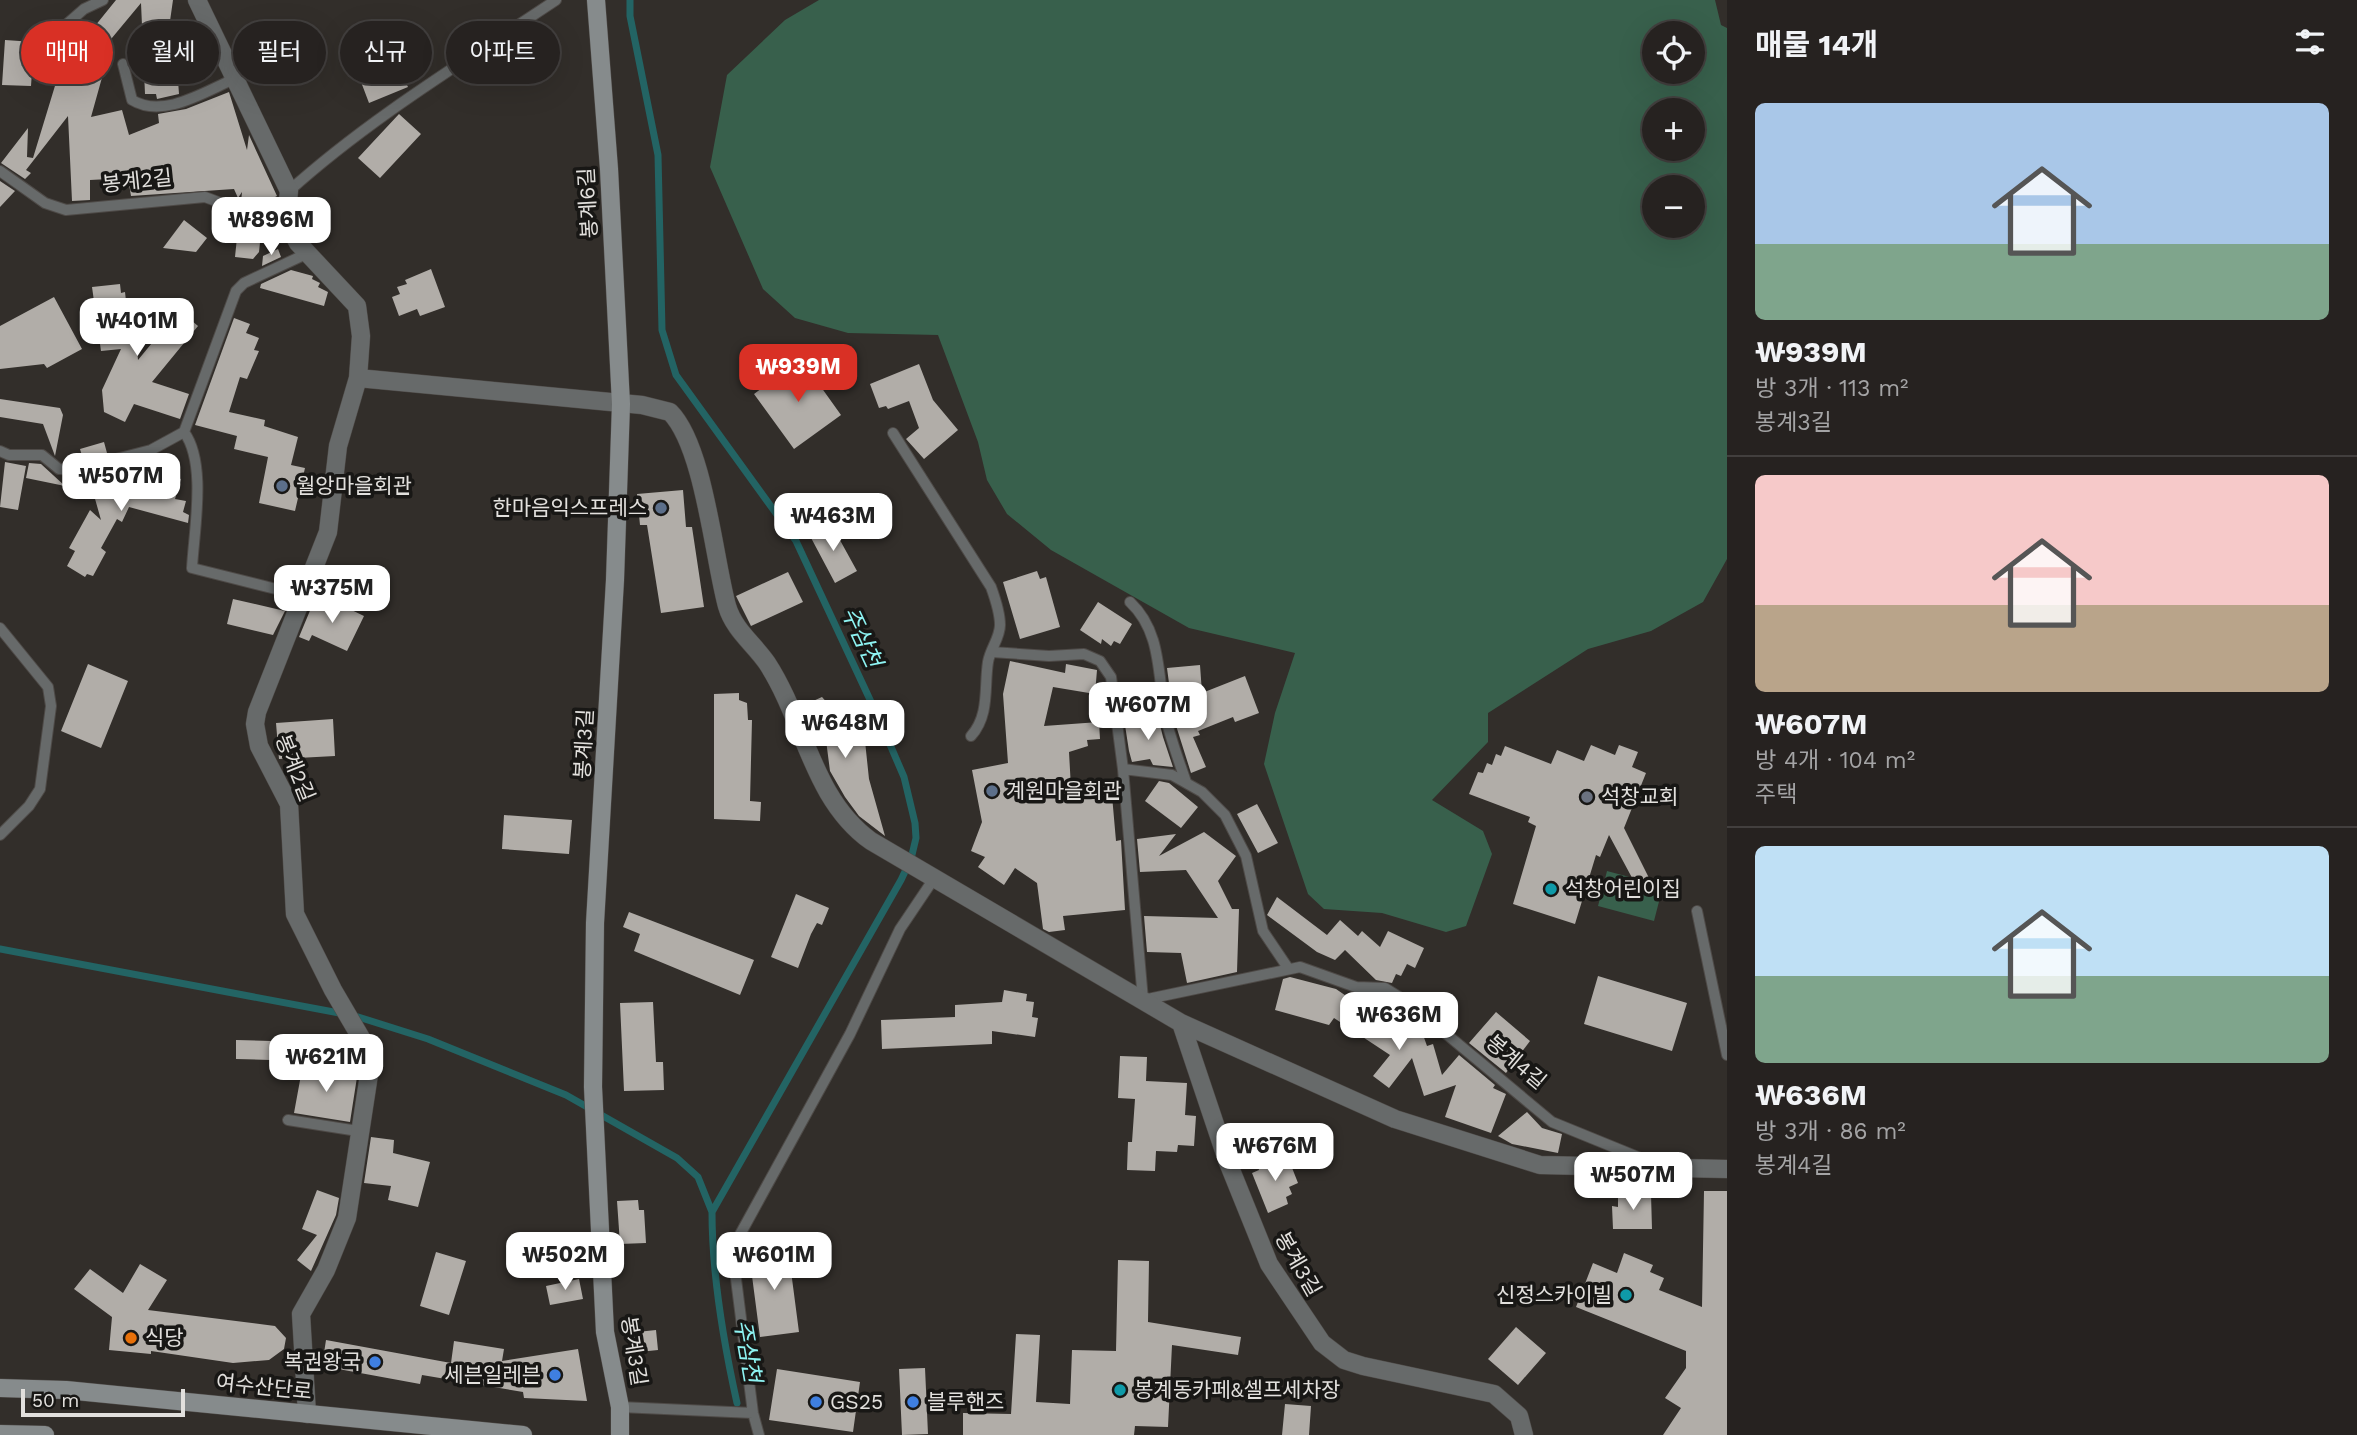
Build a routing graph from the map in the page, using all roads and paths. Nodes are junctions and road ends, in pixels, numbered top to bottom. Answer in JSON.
{"nodes":[{"id":1,"x":103,"y":0,"type":"edge"},
{"id":2,"x":197,"y":0,"type":"edge"},
{"id":3,"x":556,"y":0,"type":"edge"},
{"id":4,"x":596,"y":0,"type":"edge"},
{"id":5,"x":70,"y":21,"type":"edge"},
{"id":6,"x":123,"y":64,"type":"dead end"},
{"id":7,"x":233,"y":77,"type":"edge"},
{"id":8,"x":233,"y":79,"type":"edge"},
{"id":9,"x":236,"y":84,"type":"edge"},
{"id":10,"x":0,"y":172,"type":"edge"},
{"id":11,"x":289,"y":191,"type":"junction"},
{"id":12,"x":286,"y":220,"type":"junction"},
{"id":13,"x":306,"y":254,"type":"junction"},
{"id":14,"x":358,"y":378,"type":"junction"},
{"id":15,"x":621,"y":404,"type":"junction"},
{"id":16,"x":184,"y":432,"type":"junction"},
{"id":17,"x":893,"y":433,"type":"dead end"},
{"id":18,"x":0,"y":452,"type":"edge"},
{"id":19,"x":304,"y":596,"type":"junction"},
{"id":20,"x":1130,"y":602,"type":"dead end"},
{"id":21,"x":0,"y":628,"type":"edge"},
{"id":22,"x":992,"y":652,"type":"junction"},
{"id":23,"x":971,"y":736,"type":"dead end"},
{"id":24,"x":1123,"y":769,"type":"junction"},
{"id":25,"x":1186,"y":782,"type":"junction"},
{"id":26,"x":0,"y":835,"type":"edge"},
{"id":27,"x":931,"y":875,"type":"junction"},
{"id":28,"x":1698,"y":911,"type":"dead end"},
{"id":29,"x":1288,"y":968,"type":"junction"},
{"id":30,"x":1143,"y":1000,"type":"junction"},
{"id":31,"x":1181,"y":1023,"type":"junction"},
{"id":32,"x":1727,"y":1055,"type":"edge"},
{"id":33,"x":288,"y":1120,"type":"dead end"},
{"id":34,"x":358,"y":1131,"type":"junction"},
{"id":35,"x":1665,"y":1168,"type":"junction"},
{"id":36,"x":1727,"y":1168,"type":"edge"},
{"id":37,"x":0,"y":1388,"type":"edge"},
{"id":38,"x":620,"y":1407,"type":"junction"},
{"id":39,"x":753,"y":1413,"type":"junction"},
{"id":40,"x":307,"y":1415,"type":"junction"},
{"id":41,"x":0,"y":1434,"type":"edge"},
{"id":42,"x":39,"y":1435,"type":"edge"},
{"id":43,"x":523,"y":1435,"type":"edge"},
{"id":44,"x":620,"y":1435,"type":"edge"},
{"id":45,"x":759,"y":1435,"type":"edge"},
{"id":46,"x":1524,"y":1435,"type":"edge"}],
"edges":[{"from":1,"to":5,"type":"lane"},
{"from":2,"to":7,"type":"street"},
{"from":3,"to":11,"type":"lane"},
{"from":4,"to":15,"type":"street","name":"봉계6길"},
{"from":6,"to":8,"type":"lane"},
{"from":9,"to":11,"type":"street"},
{"from":10,"to":12,"type":"lane","name":"봉계2길"},
{"from":11,"to":12,"type":"street"},
{"from":12,"to":13,"type":"street","name":"봉계2길"},
{"from":13,"to":14,"type":"street","name":"봉계2길"},
{"from":13,"to":16,"type":"lane"},
{"from":14,"to":15,"type":"street"},
{"from":14,"to":19,"type":"street","name":"봉계2길"},
{"from":15,"to":27,"type":"street"},
{"from":15,"to":38,"type":"street","name":"봉계3길"},
{"from":16,"to":18,"type":"lane"},
{"from":16,"to":19,"type":"lane"},
{"from":17,"to":22,"type":"lane"},
{"from":19,"to":34,"type":"street","name":"봉계2길"},
{"from":20,"to":25,"type":"lane"},
{"from":21,"to":26,"type":"lane"},
{"from":22,"to":23,"type":"lane"},
{"from":22,"to":24,"type":"lane"},
{"from":24,"to":25,"type":"lane"},
{"from":24,"to":30,"type":"lane"},
{"from":25,"to":29,"type":"lane"},
{"from":27,"to":30,"type":"street"},
{"from":27,"to":39,"type":"lane"},
{"from":28,"to":32,"type":"lane"},
{"from":29,"to":30,"type":"lane","name":"봉계4길"},
{"from":29,"to":35,"type":"lane","name":"봉계4길"},
{"from":30,"to":31,"type":"street"},
{"from":31,"to":35,"type":"street","name":"봉계4길"},
{"from":31,"to":46,"type":"street","name":"봉계3길"},
{"from":33,"to":34,"type":"lane"},
{"from":34,"to":40,"type":"street"},
{"from":35,"to":36,"type":"street","name":"봉계4길"},
{"from":37,"to":40,"type":"street","name":"여수산단로"},
{"from":38,"to":39,"type":"lane"},
{"from":38,"to":44,"type":"street","name":"봉계3길"},
{"from":39,"to":45,"type":"lane"},
{"from":40,"to":43,"type":"street","name":"여수산단로"},
{"from":41,"to":42,"type":"street"}]}
